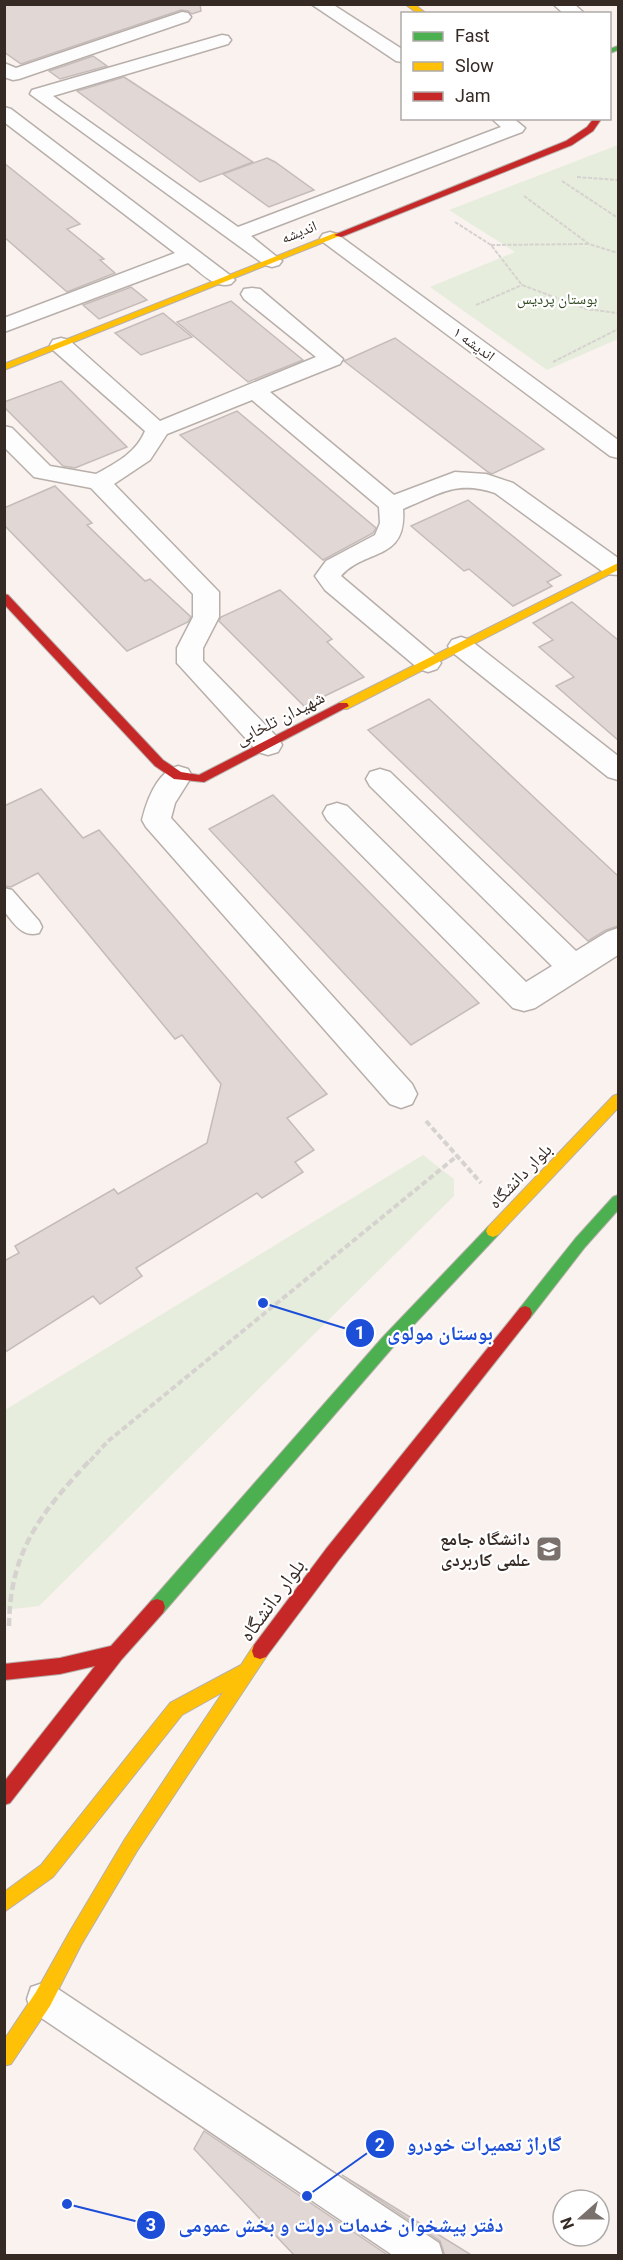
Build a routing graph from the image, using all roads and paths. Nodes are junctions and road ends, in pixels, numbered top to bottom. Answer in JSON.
{"nodes":[{"id":1,"x":160,"y":4,"type":"edge"},
{"id":2,"x":319,"y":4,"type":"edge"},
{"id":3,"x":408,"y":4,"type":"edge"},
{"id":4,"x":421,"y":12,"type":"edge"},
{"id":5,"x":222,"y":40,"type":"dead end"},
{"id":6,"x":401,"y":56,"type":"edge"},
{"id":7,"x":4,"y":68,"type":"edge"},
{"id":8,"x":4,"y":113,"type":"edge"},
{"id":9,"x":503,"y":120,"type":"edge"},
{"id":10,"x":603,"y":123,"type":"edge"},
{"id":11,"x":531,"y":158,"type":"junction"},
{"id":12,"x":490,"y":174,"type":"junction"},
{"id":13,"x":421,"y":201,"type":"junction"},
{"id":14,"x":618,"y":218,"type":"edge"},
{"id":15,"x":236,"y":235,"type":"junction"},
{"id":16,"x":330,"y":238,"type":"junction"},
{"id":17,"x":589,"y":244,"type":"junction"},
{"id":18,"x":491,"y":245,"type":"junction"},
{"id":19,"x":618,"y":253,"type":"edge"},
{"id":20,"x":190,"y":254,"type":"junction"},
{"id":21,"x":272,"y":261,"type":"junction"},
{"id":22,"x":224,"y":280,"type":"junction"},
{"id":23,"x":522,"y":285,"type":"junction"},
{"id":24,"x":252,"y":294,"type":"dead end"},
{"id":25,"x":618,"y":313,"type":"edge"},
{"id":26,"x":441,"y":320,"type":"junction"},
{"id":27,"x":4,"y":326,"type":"edge"},
{"id":28,"x":618,"y":329,"type":"edge"},
{"id":29,"x":61,"y":345,"type":"junction"},
{"id":30,"x":4,"y":367,"type":"edge"},
{"id":31,"x":520,"y":378,"type":"junction"},
{"id":32,"x":254,"y":390,"type":"junction"},
{"id":33,"x":157,"y":430,"type":"junction"},
{"id":34,"x":4,"y":433,"type":"edge"},
{"id":35,"x":618,"y":451,"type":"edge"},
{"id":36,"x":99,"y":482,"type":"junction"},
{"id":37,"x":391,"y":505,"type":"junction"},
{"id":38,"x":616,"y":567,"type":"edge"},
{"id":39,"x":4,"y":597,"type":"edge"},
{"id":40,"x":461,"y":646,"type":"junction"},
{"id":41,"x":428,"y":663,"type":"junction"},
{"id":42,"x":268,"y":745,"type":"junction"},
{"id":43,"x":618,"y":770,"type":"edge"},
{"id":44,"x":178,"y":776,"type":"junction"},
{"id":45,"x":380,"y":779,"type":"dead end"},
{"id":46,"x":337,"y":813,"type":"dead end"},
{"id":47,"x":4,"y":896,"type":"edge"},
{"id":48,"x":31,"y":927,"type":"dead end"},
{"id":49,"x":618,"y":940,"type":"edge"},
{"id":50,"x":574,"y":968,"type":"junction"},
{"id":51,"x":401,"y":1094,"type":"joint"},
{"id":52,"x":618,"y":1100,"type":"edge"},
{"id":53,"x":457,"y":1156,"type":"junction"},
{"id":54,"x":618,"y":1201,"type":"edge"},
{"id":55,"x":509,"y":1214,"type":"junction"},
{"id":56,"x":116,"y":1653,"type":"junction"},
{"id":57,"x":246,"y":1670,"type":"junction"},
{"id":58,"x":6,"y":1672,"type":"edge"},
{"id":59,"x":4,"y":1797,"type":"edge"},
{"id":60,"x":4,"y":1903,"type":"edge"},
{"id":61,"x":43,"y":1999,"type":"junction"},
{"id":62,"x":4,"y":2057,"type":"edge"},
{"id":63,"x":426,"y":2256,"type":"edge"}],
"edges":[{"from":1,"to":7,"type":"street"},
{"from":2,"to":6,"type":"street"},
{"from":3,"to":4,"type":"street"},
{"from":5,"to":15,"type":"street"},
{"from":8,"to":20,"type":"street"},
{"from":9,"to":15,"type":"street"},
{"from":10,"to":11,"type":"street","name":"انديشه"},
{"from":11,"to":12,"type":"street","name":"انديشه"},
{"from":11,"to":14,"type":"path"},
{"from":12,"to":13,"type":"street","name":"انديشه"},
{"from":12,"to":17,"type":"path"},
{"from":13,"to":16,"type":"street","name":"انديشه"},
{"from":13,"to":18,"type":"path"},
{"from":15,"to":21,"type":"street"},
{"from":16,"to":21,"type":"street","name":"انديشه"},
{"from":16,"to":26,"type":"street","name":"اندیشه ۱"},
{"from":17,"to":18,"type":"path"},
{"from":17,"to":19,"type":"path"},
{"from":18,"to":23,"type":"path"},
{"from":20,"to":22,"type":"street"},
{"from":20,"to":27,"type":"street"},
{"from":21,"to":22,"type":"street","name":"انديشه"},
{"from":22,"to":29,"type":"street","name":"انديشه"},
{"from":23,"to":25,"type":"path"},
{"from":23,"to":26,"type":"path"},
{"from":24,"to":32,"type":"street"},
{"from":26,"to":31,"type":"street","name":"اندیشه ۱"},
{"from":28,"to":31,"type":"path"},
{"from":29,"to":30,"type":"street","name":"انديشه"},
{"from":29,"to":33,"type":"street"},
{"from":31,"to":35,"type":"street","name":"اندیشه ۱"},
{"from":32,"to":33,"type":"street"},
{"from":32,"to":37,"type":"street"},
{"from":33,"to":36,"type":"street"},
{"from":34,"to":36,"type":"street"},
{"from":36,"to":42,"type":"street"},
{"from":37,"to":38,"type":"street"},
{"from":37,"to":41,"type":"street"},
{"from":38,"to":40,"type":"street","name":"شهیدان تلخابی"},
{"from":39,"to":44,"type":"street"},
{"from":40,"to":41,"type":"street","name":"شهیدان تلخابی"},
{"from":40,"to":43,"type":"street"},
{"from":41,"to":42,"type":"street","name":"شهیدان تلخابی"},
{"from":42,"to":44,"type":"street","name":"شهیدان تلخابی"},
{"from":44,"to":51,"type":"street"},
{"from":45,"to":50,"type":"street"},
{"from":46,"to":50,"type":"street"},
{"from":47,"to":48,"type":"lane"},
{"from":49,"to":50,"type":"street"},
{"from":51,"to":53,"type":"path"},
{"from":52,"to":55,"type":"street","name":"بلوار دانشگاه"},
{"from":53,"to":55,"type":"path"},
{"from":53,"to":58,"type":"path"},
{"from":54,"to":57,"type":"street","name":"بلوار دانشگاه"},
{"from":55,"to":56,"type":"street","name":"بلوار دانشگاه"},
{"from":56,"to":58,"type":"street"},
{"from":56,"to":59,"type":"street","name":"بلوار دانشگاه"},
{"from":57,"to":60,"type":"street"},
{"from":57,"to":61,"type":"street","name":"بلوار دانشگاه"},
{"from":61,"to":62,"type":"street","name":"بلوار دانشگاه"},
{"from":61,"to":63,"type":"lane"}]}
